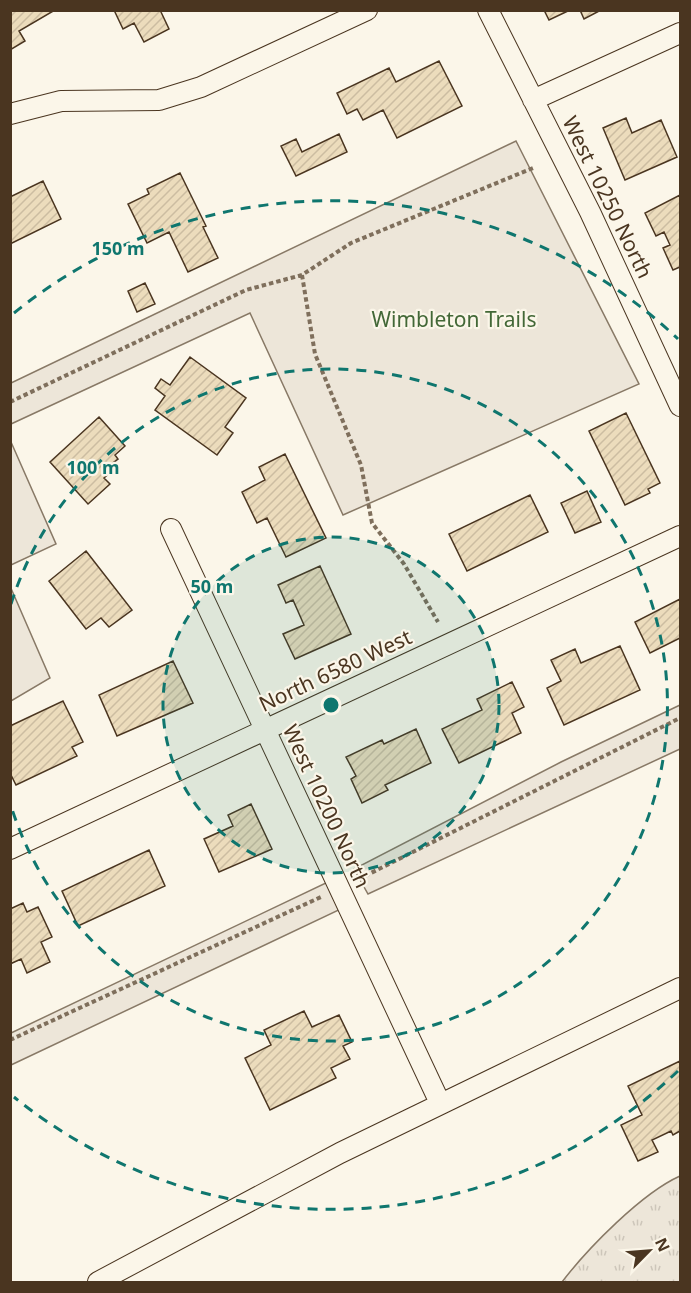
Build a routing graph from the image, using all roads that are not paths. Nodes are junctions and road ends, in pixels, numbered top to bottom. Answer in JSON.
{"nodes":[{"id":1,"x":367,"y":10,"type":"edge"},
{"id":2,"x":488,"y":10,"type":"edge"},
{"id":3,"x":681,"y":33,"type":"edge"},
{"id":4,"x":533,"y":100,"type":"junction"},
{"id":5,"x":10,"y":114,"type":"edge"},
{"id":6,"x":681,"y":406,"type":"edge"},
{"id":7,"x":171,"y":530,"type":"dead end"},
{"id":8,"x":681,"y":536,"type":"edge"},
{"id":9,"x":265,"y":730,"type":"junction"},
{"id":10,"x":10,"y":849,"type":"edge"},
{"id":11,"x":681,"y":988,"type":"edge"},
{"id":12,"x":440,"y":1102,"type":"junction"},
{"id":13,"x":98,"y":1282,"type":"edge"}],
"edges":[{"from":1,"to":5,"type":"street"},
{"from":2,"to":4,"type":"street","name":"West 10250 North"},
{"from":3,"to":4,"type":"street"},
{"from":4,"to":6,"type":"street","name":"West 10250 North"},
{"from":7,"to":9,"type":"street","name":"West 10200 North"},
{"from":8,"to":9,"type":"street","name":"North 6580 West"},
{"from":9,"to":10,"type":"street","name":"North 6580 West"},
{"from":9,"to":12,"type":"street","name":"West 10200 North"},
{"from":11,"to":12,"type":"street"},
{"from":12,"to":13,"type":"street"}]}
